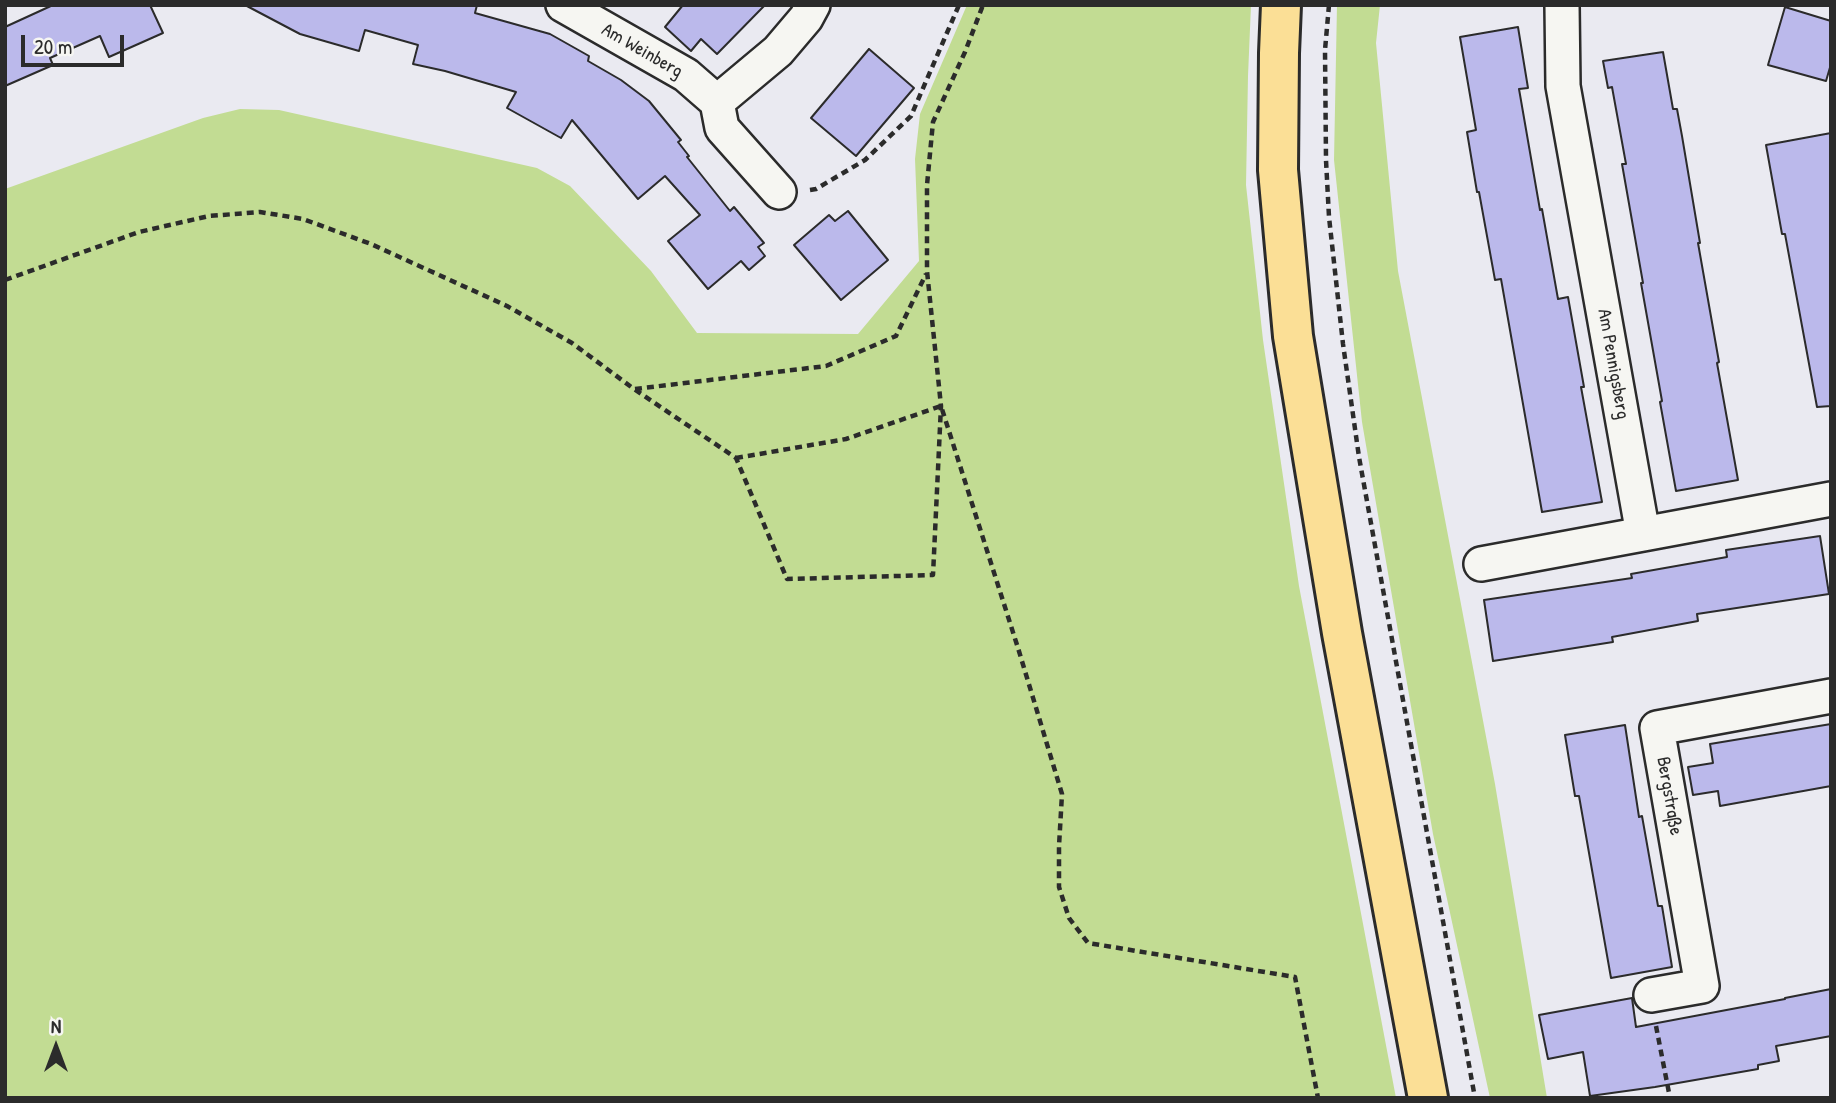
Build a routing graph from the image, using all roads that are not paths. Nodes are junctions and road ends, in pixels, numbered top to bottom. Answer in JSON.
{"nodes":[{"id":1,"x":563,"y":5,"type":"edge"},
{"id":2,"x":813,"y":5,"type":"edge"},
{"id":3,"x":1281,"y":5,"type":"edge"},
{"id":4,"x":1562,"y":5,"type":"edge"},
{"id":5,"x":716,"y":102,"type":"junction"},
{"id":6,"x":779,"y":192,"type":"road end"},
{"id":7,"x":1831,"y":499,"type":"edge"},
{"id":8,"x":1643,"y":534,"type":"junction"},
{"id":9,"x":1480,"y":564,"type":"dead end"},
{"id":10,"x":1831,"y":696,"type":"edge"},
{"id":11,"x":1651,"y":995,"type":"road end"},
{"id":12,"x":1428,"y":1098,"type":"edge"}],
"edges":[{"from":1,"to":5,"type":"street","name":"Am Weinberg"},
{"from":2,"to":5,"type":"street"},
{"from":3,"to":12,"type":"main road"},
{"from":4,"to":8,"type":"street","name":"Am Pennigsberg"},
{"from":5,"to":6,"type":"street","name":"Am Weinberg"},
{"from":7,"to":8,"type":"street"},
{"from":8,"to":9,"type":"street"},
{"from":10,"to":11,"type":"street","name":"Bergstraße"}]}
